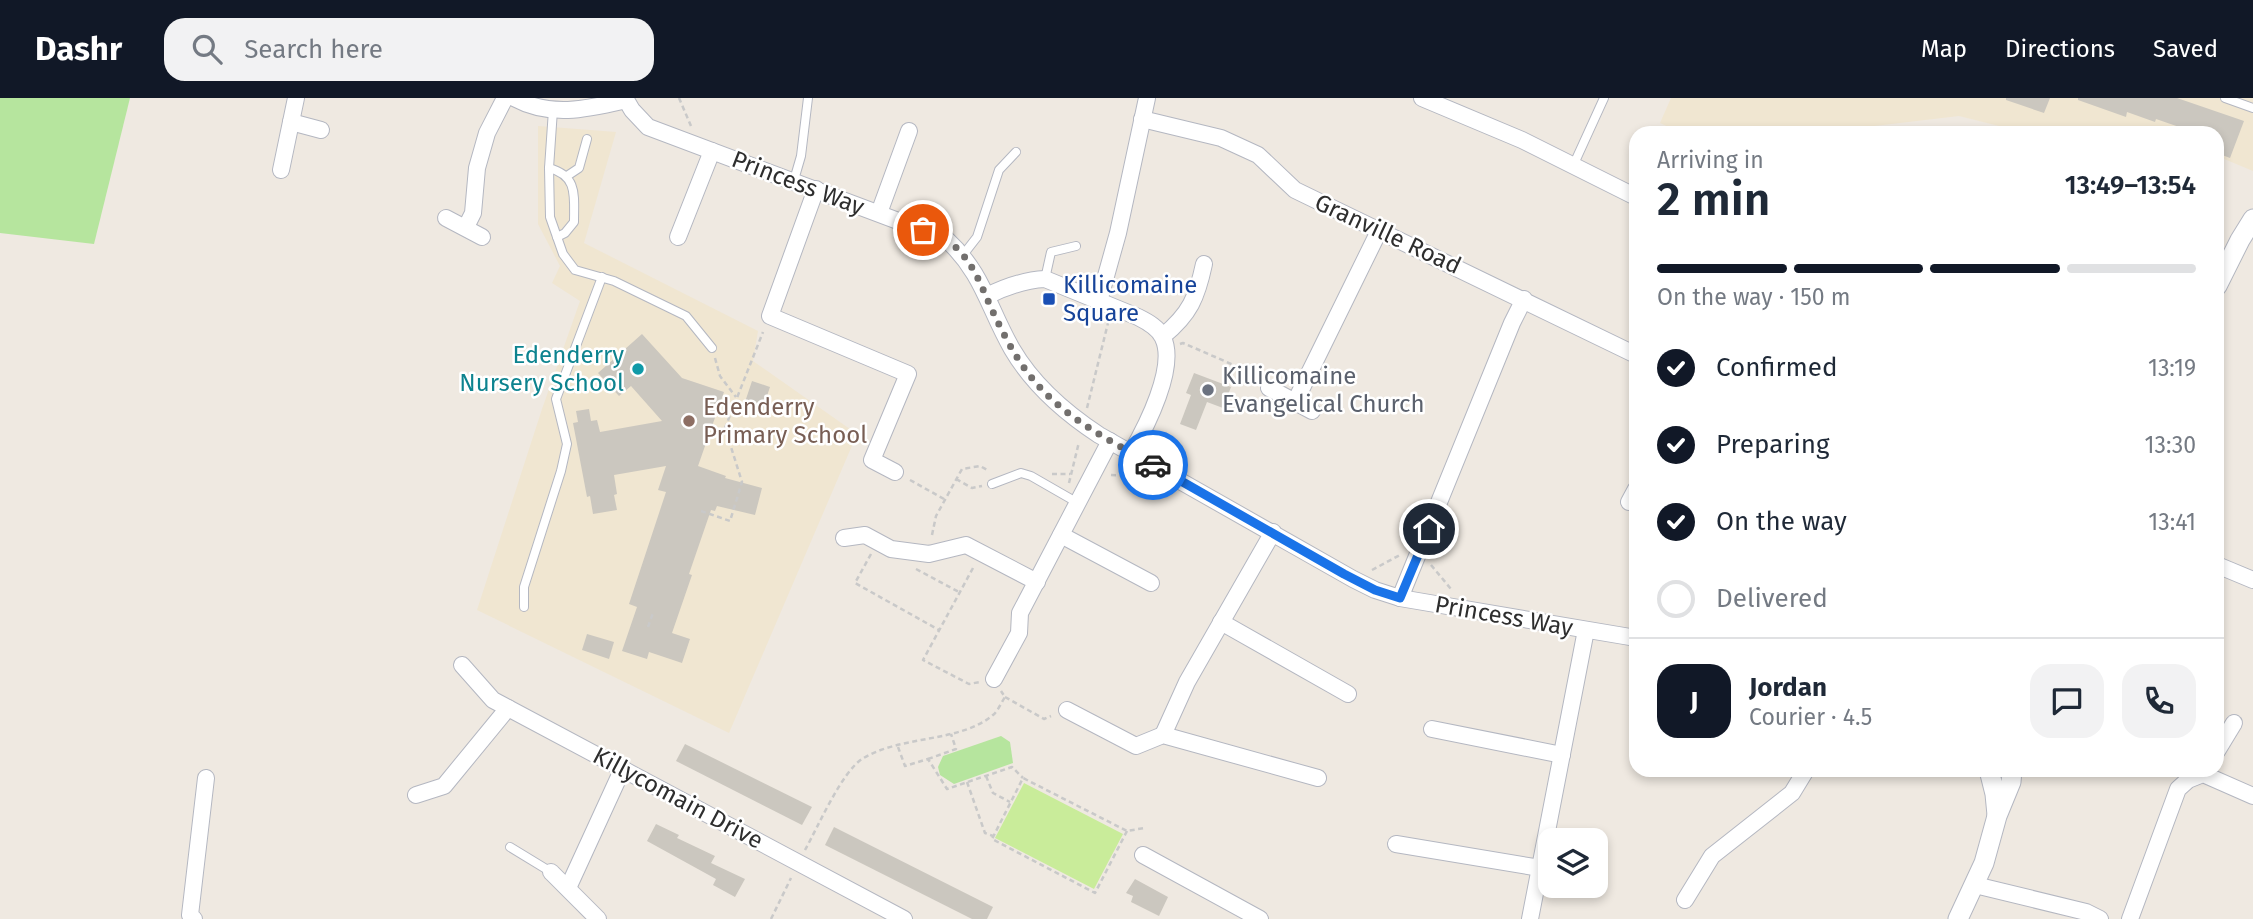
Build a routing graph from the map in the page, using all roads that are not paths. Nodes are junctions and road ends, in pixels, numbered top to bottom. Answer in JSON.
{"nodes":[{"id":1,"x":296,"y":98,"type":"edge"},
{"id":2,"x":505,"y":98,"type":"edge"},
{"id":3,"x":514,"y":98,"type":"edge"},
{"id":4,"x":808,"y":98,"type":"edge"},
{"id":5,"x":1147,"y":98,"type":"edge"},
{"id":6,"x":1422,"y":98,"type":"edge"},
{"id":7,"x":1605,"y":98,"type":"edge"},
{"id":8,"x":2225,"y":98,"type":"edge"},
{"id":9,"x":625,"y":99,"type":"edge"},
{"id":10,"x":2253,"y":108,"type":"edge"},
{"id":11,"x":554,"y":110,"type":"junction"},
{"id":12,"x":1142,"y":119,"type":"junction"},
{"id":13,"x":290,"y":122,"type":"junction"},
{"id":14,"x":321,"y":130,"type":"dead end"},
{"id":15,"x":909,"y":131,"type":"dead end"},
{"id":16,"x":587,"y":139,"type":"dead end"},
{"id":17,"x":712,"y":151,"type":"junction"},
{"id":18,"x":1016,"y":152,"type":"dead end"},
{"id":19,"x":1573,"y":166,"type":"junction"},
{"id":20,"x":549,"y":168,"type":"junction"},
{"id":21,"x":281,"y":170,"type":"dead end"},
{"id":22,"x":567,"y":176,"type":"junction"},
{"id":23,"x":794,"y":180,"type":"junction"},
{"id":24,"x":816,"y":188,"type":"junction"},
{"id":25,"x":1629,"y":194,"type":"edge"},
{"id":26,"x":878,"y":213,"type":"junction"},
{"id":27,"x":446,"y":218,"type":"dead end"},
{"id":28,"x":2253,"y":219,"type":"edge"},
{"id":29,"x":466,"y":227,"type":"junction"},
{"id":30,"x":1379,"y":231,"type":"junction"},
{"id":31,"x":482,"y":237,"type":"dead end"},
{"id":32,"x":557,"y":237,"type":"junction"},
{"id":33,"x":678,"y":237,"type":"dead end"},
{"id":34,"x":2246,"y":243,"type":"edge"},
{"id":35,"x":1076,"y":246,"type":"dead end"},
{"id":36,"x":963,"y":255,"type":"junction"},
{"id":37,"x":1204,"y":264,"type":"dead end"},
{"id":38,"x":2224,"y":276,"type":"edge"},
{"id":39,"x":602,"y":277,"type":"junction"},
{"id":40,"x":1045,"y":279,"type":"junction"},
{"id":41,"x":987,"y":296,"type":"junction"},
{"id":42,"x":1524,"y":299,"type":"junction"},
{"id":43,"x":1106,"y":303,"type":"junction"},
{"id":44,"x":1165,"y":343,"type":"junction"},
{"id":45,"x":712,"y":348,"type":"road end"},
{"id":46,"x":1629,"y":352,"type":"edge"},
{"id":47,"x":1269,"y":388,"type":"road end"},
{"id":48,"x":1295,"y":402,"type":"junction"},
{"id":49,"x":1312,"y":411,"type":"dead end"},
{"id":50,"x":1110,"y":441,"type":"junction"},
{"id":51,"x":1132,"y":453,"type":"junction"},
{"id":52,"x":895,"y":472,"type":"road end"},
{"id":53,"x":992,"y":484,"type":"road end"},
{"id":54,"x":1072,"y":499,"type":"junction"},
{"id":55,"x":1273,"y":532,"type":"junction"},
{"id":56,"x":1061,"y":535,"type":"junction"},
{"id":57,"x":844,"y":538,"type":"dead end"},
{"id":58,"x":2224,"y":568,"type":"edge"},
{"id":59,"x":2253,"y":580,"type":"edge"},
{"id":60,"x":1037,"y":582,"type":"junction"},
{"id":61,"x":1151,"y":583,"type":"dead end"},
{"id":62,"x":1400,"y":598,"type":"junction"},
{"id":63,"x":524,"y":607,"type":"dead end"},
{"id":64,"x":1222,"y":622,"type":"junction"},
{"id":65,"x":1586,"y":630,"type":"junction"},
{"id":66,"x":1629,"y":637,"type":"edge"},
{"id":67,"x":462,"y":665,"type":"dead end"},
{"id":68,"x":994,"y":679,"type":"road end"},
{"id":69,"x":1348,"y":694,"type":"dead end"},
{"id":70,"x":508,"y":708,"type":"junction"},
{"id":71,"x":1067,"y":710,"type":"road end"},
{"id":72,"x":2234,"y":723,"type":"dead end"},
{"id":73,"x":1432,"y":729,"type":"dead end"},
{"id":74,"x":1163,"y":735,"type":"junction"},
{"id":75,"x":2224,"y":739,"type":"edge"},
{"id":76,"x":1562,"y":755,"type":"junction"},
{"id":77,"x":623,"y":768,"type":"junction"},
{"id":78,"x":1802,"y":777,"type":"edge"},
{"id":79,"x":1991,"y":777,"type":"edge"},
{"id":80,"x":2011,"y":777,"type":"edge"},
{"id":81,"x":2194,"y":777,"type":"edge"},
{"id":82,"x":2214,"y":777,"type":"edge"},
{"id":83,"x":206,"y":778,"type":"dead end"},
{"id":84,"x":1318,"y":778,"type":"dead end"},
{"id":85,"x":416,"y":795,"type":"dead end"},
{"id":86,"x":2253,"y":796,"type":"edge"},
{"id":87,"x":1997,"y":816,"type":"junction"},
{"id":88,"x":1548,"y":828,"type":"edge"},
{"id":89,"x":1396,"y":844,"type":"dead end"},
{"id":90,"x":510,"y":847,"type":"dead end"},
{"id":91,"x":1143,"y":855,"type":"dead end"},
{"id":92,"x":1538,"y":868,"type":"edge"},
{"id":93,"x":551,"y":872,"type":"joint"},
{"id":94,"x":1538,"y":878,"type":"edge"},
{"id":95,"x":1975,"y":885,"type":"junction"},
{"id":96,"x":568,"y":888,"type":"junction"},
{"id":97,"x":1685,"y":900,"type":"dead end"},
{"id":98,"x":194,"y":919,"type":"edge"},
{"id":99,"x":598,"y":919,"type":"edge"},
{"id":100,"x":904,"y":919,"type":"edge"},
{"id":101,"x":1260,"y":919,"type":"edge"},
{"id":102,"x":1530,"y":919,"type":"edge"},
{"id":103,"x":1958,"y":919,"type":"edge"},
{"id":104,"x":2100,"y":919,"type":"edge"},
{"id":105,"x":2130,"y":919,"type":"edge"}],
"edges":[{"from":1,"to":13,"type":"street"},
{"from":2,"to":29,"type":"street"},
{"from":3,"to":11,"type":"street"},
{"from":4,"to":23,"type":"lane"},
{"from":5,"to":12,"type":"street"},
{"from":6,"to":19,"type":"street"},
{"from":7,"to":19,"type":"lane"},
{"from":8,"to":10,"type":"lane"},
{"from":9,"to":11,"type":"street"},
{"from":9,"to":17,"type":"street","name":"Princess Way"},
{"from":11,"to":20,"type":"lane"},
{"from":12,"to":30,"type":"street","name":"Granville Road"},
{"from":12,"to":43,"type":"street"},
{"from":13,"to":14,"type":"street"},
{"from":13,"to":21,"type":"street"},
{"from":15,"to":26,"type":"street"},
{"from":16,"to":22,"type":"lane"},
{"from":17,"to":23,"type":"street","name":"Princess Way"},
{"from":17,"to":33,"type":"street"},
{"from":18,"to":36,"type":"lane"},
{"from":19,"to":25,"type":"street"},
{"from":20,"to":22,"type":"lane"},
{"from":20,"to":32,"type":"lane"},
{"from":22,"to":32,"type":"lane"},
{"from":23,"to":24,"type":"street","name":"Princess Way"},
{"from":24,"to":26,"type":"street","name":"Princess Way"},
{"from":24,"to":52,"type":"street"},
{"from":26,"to":36,"type":"street","name":"Princess Way"},
{"from":27,"to":29,"type":"street"},
{"from":28,"to":34,"type":"street"},
{"from":29,"to":31,"type":"street"},
{"from":30,"to":42,"type":"street","name":"Granville Road"},
{"from":30,"to":48,"type":"street"},
{"from":32,"to":39,"type":"lane"},
{"from":34,"to":38,"type":"street"},
{"from":35,"to":40,"type":"lane"},
{"from":36,"to":41,"type":"street","name":"Princess Way"},
{"from":37,"to":44,"type":"street"},
{"from":39,"to":45,"type":"lane"},
{"from":39,"to":63,"type":"lane"},
{"from":40,"to":41,"type":"street"},
{"from":40,"to":43,"type":"street"},
{"from":41,"to":50,"type":"street","name":"Princess Way"},
{"from":42,"to":46,"type":"street","name":"Granville Road"},
{"from":42,"to":62,"type":"street"},
{"from":43,"to":44,"type":"street"},
{"from":44,"to":51,"type":"street"},
{"from":47,"to":48,"type":"street"},
{"from":48,"to":49,"type":"street"},
{"from":50,"to":51,"type":"street","name":"Princess Way"},
{"from":50,"to":54,"type":"street"},
{"from":51,"to":55,"type":"street","name":"Princess Way"},
{"from":53,"to":54,"type":"lane"},
{"from":54,"to":56,"type":"street"},
{"from":55,"to":62,"type":"street","name":"Princess Way"},
{"from":55,"to":64,"type":"street"},
{"from":56,"to":60,"type":"street"},
{"from":56,"to":61,"type":"street"},
{"from":57,"to":60,"type":"street"},
{"from":58,"to":59,"type":"street"},
{"from":60,"to":68,"type":"street"},
{"from":62,"to":65,"type":"street","name":"Princess Way"},
{"from":64,"to":69,"type":"street"},
{"from":64,"to":74,"type":"street"},
{"from":65,"to":66,"type":"street","name":"Princess Way"},
{"from":65,"to":76,"type":"street"},
{"from":67,"to":70,"type":"street","name":"Killycomain Drive"},
{"from":70,"to":77,"type":"street","name":"Killycomain Drive"},
{"from":70,"to":85,"type":"street"},
{"from":71,"to":74,"type":"street"},
{"from":72,"to":75,"type":"street"},
{"from":73,"to":76,"type":"street"},
{"from":74,"to":84,"type":"street"},
{"from":76,"to":88,"type":"street"},
{"from":77,"to":96,"type":"street"},
{"from":77,"to":100,"type":"street","name":"Killycomain Drive"},
{"from":78,"to":97,"type":"street"},
{"from":79,"to":87,"type":"street"},
{"from":80,"to":87,"type":"street"},
{"from":81,"to":105,"type":"street"},
{"from":82,"to":86,"type":"street"},
{"from":83,"to":98,"type":"street"},
{"from":87,"to":95,"type":"street"},
{"from":89,"to":92,"type":"street"},
{"from":90,"to":93,"type":"lane"},
{"from":91,"to":101,"type":"street"},
{"from":93,"to":96,"type":"street"},
{"from":94,"to":102,"type":"street"},
{"from":95,"to":103,"type":"street"},
{"from":95,"to":104,"type":"street"},
{"from":96,"to":99,"type":"street"}]}
